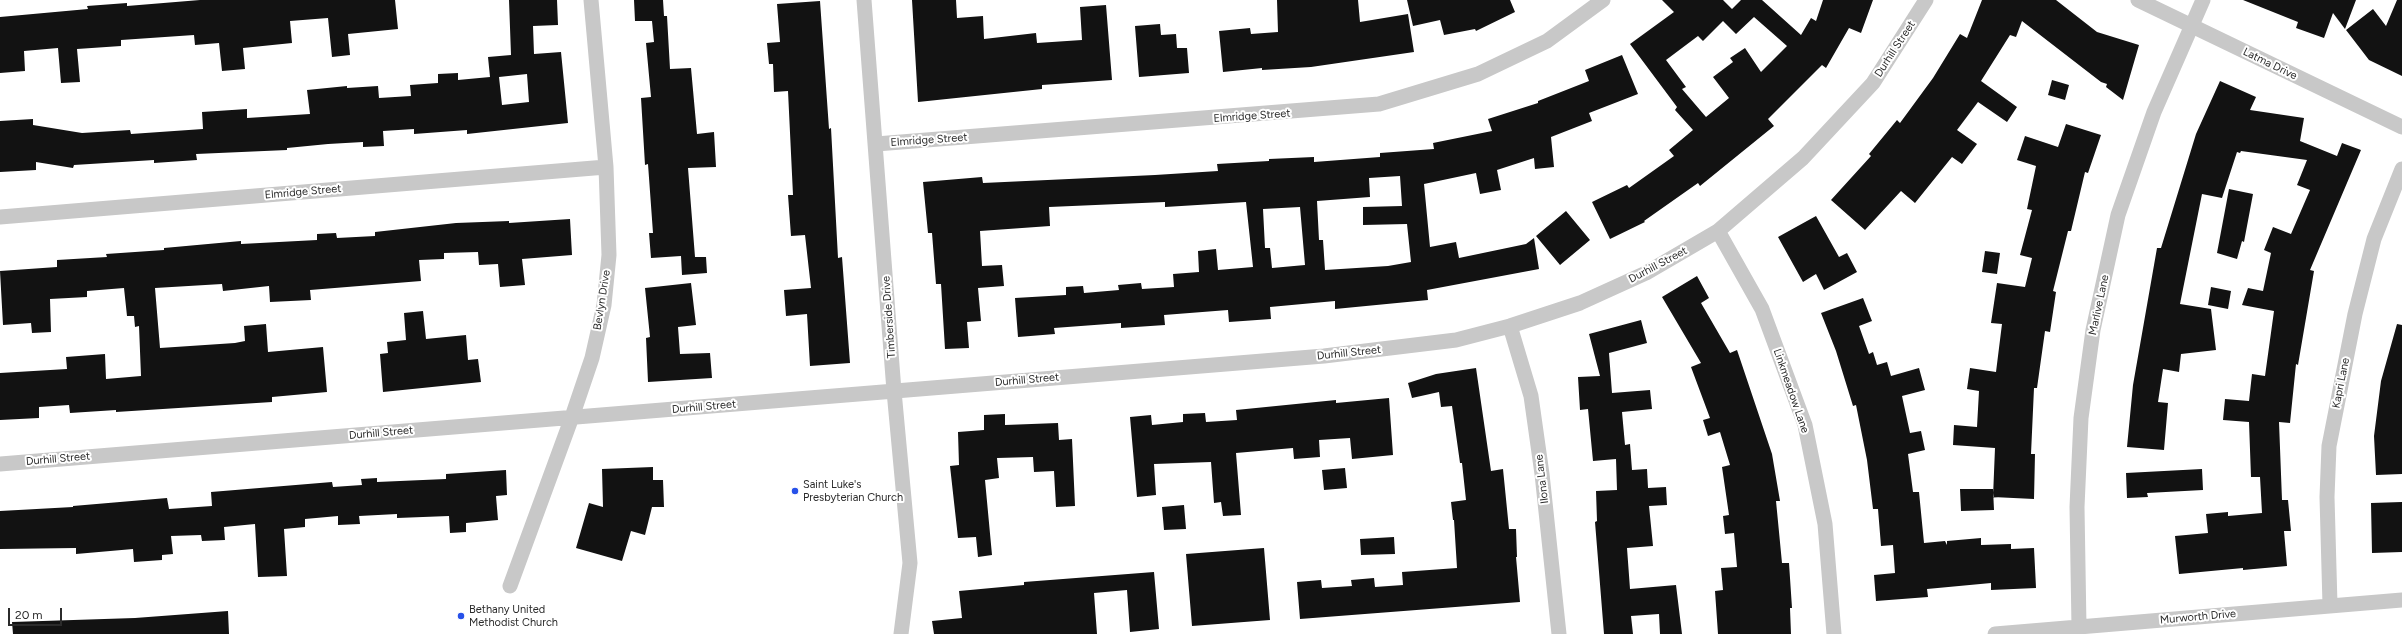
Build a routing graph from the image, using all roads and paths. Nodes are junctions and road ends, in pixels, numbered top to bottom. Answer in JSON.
{"nodes":[{"id":1,"x":591,"y":0,"type":"edge"},
{"id":2,"x":864,"y":0,"type":"edge"},
{"id":3,"x":1603,"y":0,"type":"edge"},
{"id":4,"x":1926,"y":0,"type":"edge"},
{"id":5,"x":2138,"y":0,"type":"edge"},
{"id":6,"x":2203,"y":0,"type":"edge"},
{"id":7,"x":2191,"y":26,"type":"junction"},
{"id":8,"x":2402,"y":127,"type":"edge"},
{"id":9,"x":876,"y":144,"type":"junction"},
{"id":10,"x":606,"y":167,"type":"junction"},
{"id":11,"x":2402,"y":169,"type":"edge"},
{"id":12,"x":0,"y":217,"type":"edge"},
{"id":13,"x":1718,"y":231,"type":"junction"},
{"id":14,"x":1510,"y":326,"type":"junction"},
{"id":15,"x":894,"y":391,"type":"junction"},
{"id":16,"x":572,"y":417,"type":"junction"},
{"id":17,"x":0,"y":464,"type":"edge"},
{"id":18,"x":510,"y":586,"type":"dead end"},
{"id":19,"x":2402,"y":600,"type":"edge"},
{"id":20,"x":2330,"y":605,"type":"junction"},
{"id":21,"x":2079,"y":628,"type":"junction"},
{"id":22,"x":901,"y":634,"type":"edge"},
{"id":23,"x":1556,"y":634,"type":"edge"},
{"id":24,"x":1834,"y":634,"type":"edge"},
{"id":25,"x":1995,"y":634,"type":"edge"}],
"edges":[{"from":1,"to":10,"type":"street","name":"Bevlyn Drive"},
{"from":2,"to":9,"type":"street","name":"Timberside Drive"},
{"from":3,"to":9,"type":"street","name":"Elmridge Street"},
{"from":4,"to":13,"type":"street","name":"Durhill Street"},
{"from":5,"to":7,"type":"street","name":"Latma Drive"},
{"from":6,"to":7,"type":"street","name":"Marlive Lane"},
{"from":7,"to":8,"type":"street","name":"Latma Drive"},
{"from":7,"to":21,"type":"street","name":"Marlive Lane"},
{"from":9,"to":15,"type":"street","name":"Timberside Drive"},
{"from":10,"to":12,"type":"street","name":"Elmridge Street"},
{"from":10,"to":16,"type":"street","name":"Bevlyn Drive"},
{"from":11,"to":20,"type":"street","name":"Kapri Lane"},
{"from":13,"to":14,"type":"street","name":"Durhill Street"},
{"from":13,"to":24,"type":"street","name":"Linkmeadow Lane"},
{"from":14,"to":15,"type":"street","name":"Durhill Street"},
{"from":14,"to":23,"type":"street","name":"Ilona Lane"},
{"from":15,"to":16,"type":"street","name":"Durhill Street"},
{"from":15,"to":22,"type":"street","name":"Timberside Drive"},
{"from":16,"to":17,"type":"street","name":"Durhill Street"},
{"from":16,"to":18,"type":"street","name":"Bevlyn Drive"},
{"from":19,"to":20,"type":"street","name":"Murworth Drive"},
{"from":20,"to":21,"type":"street","name":"Murworth Drive"},
{"from":21,"to":25,"type":"street","name":"Murworth Drive"}]}
